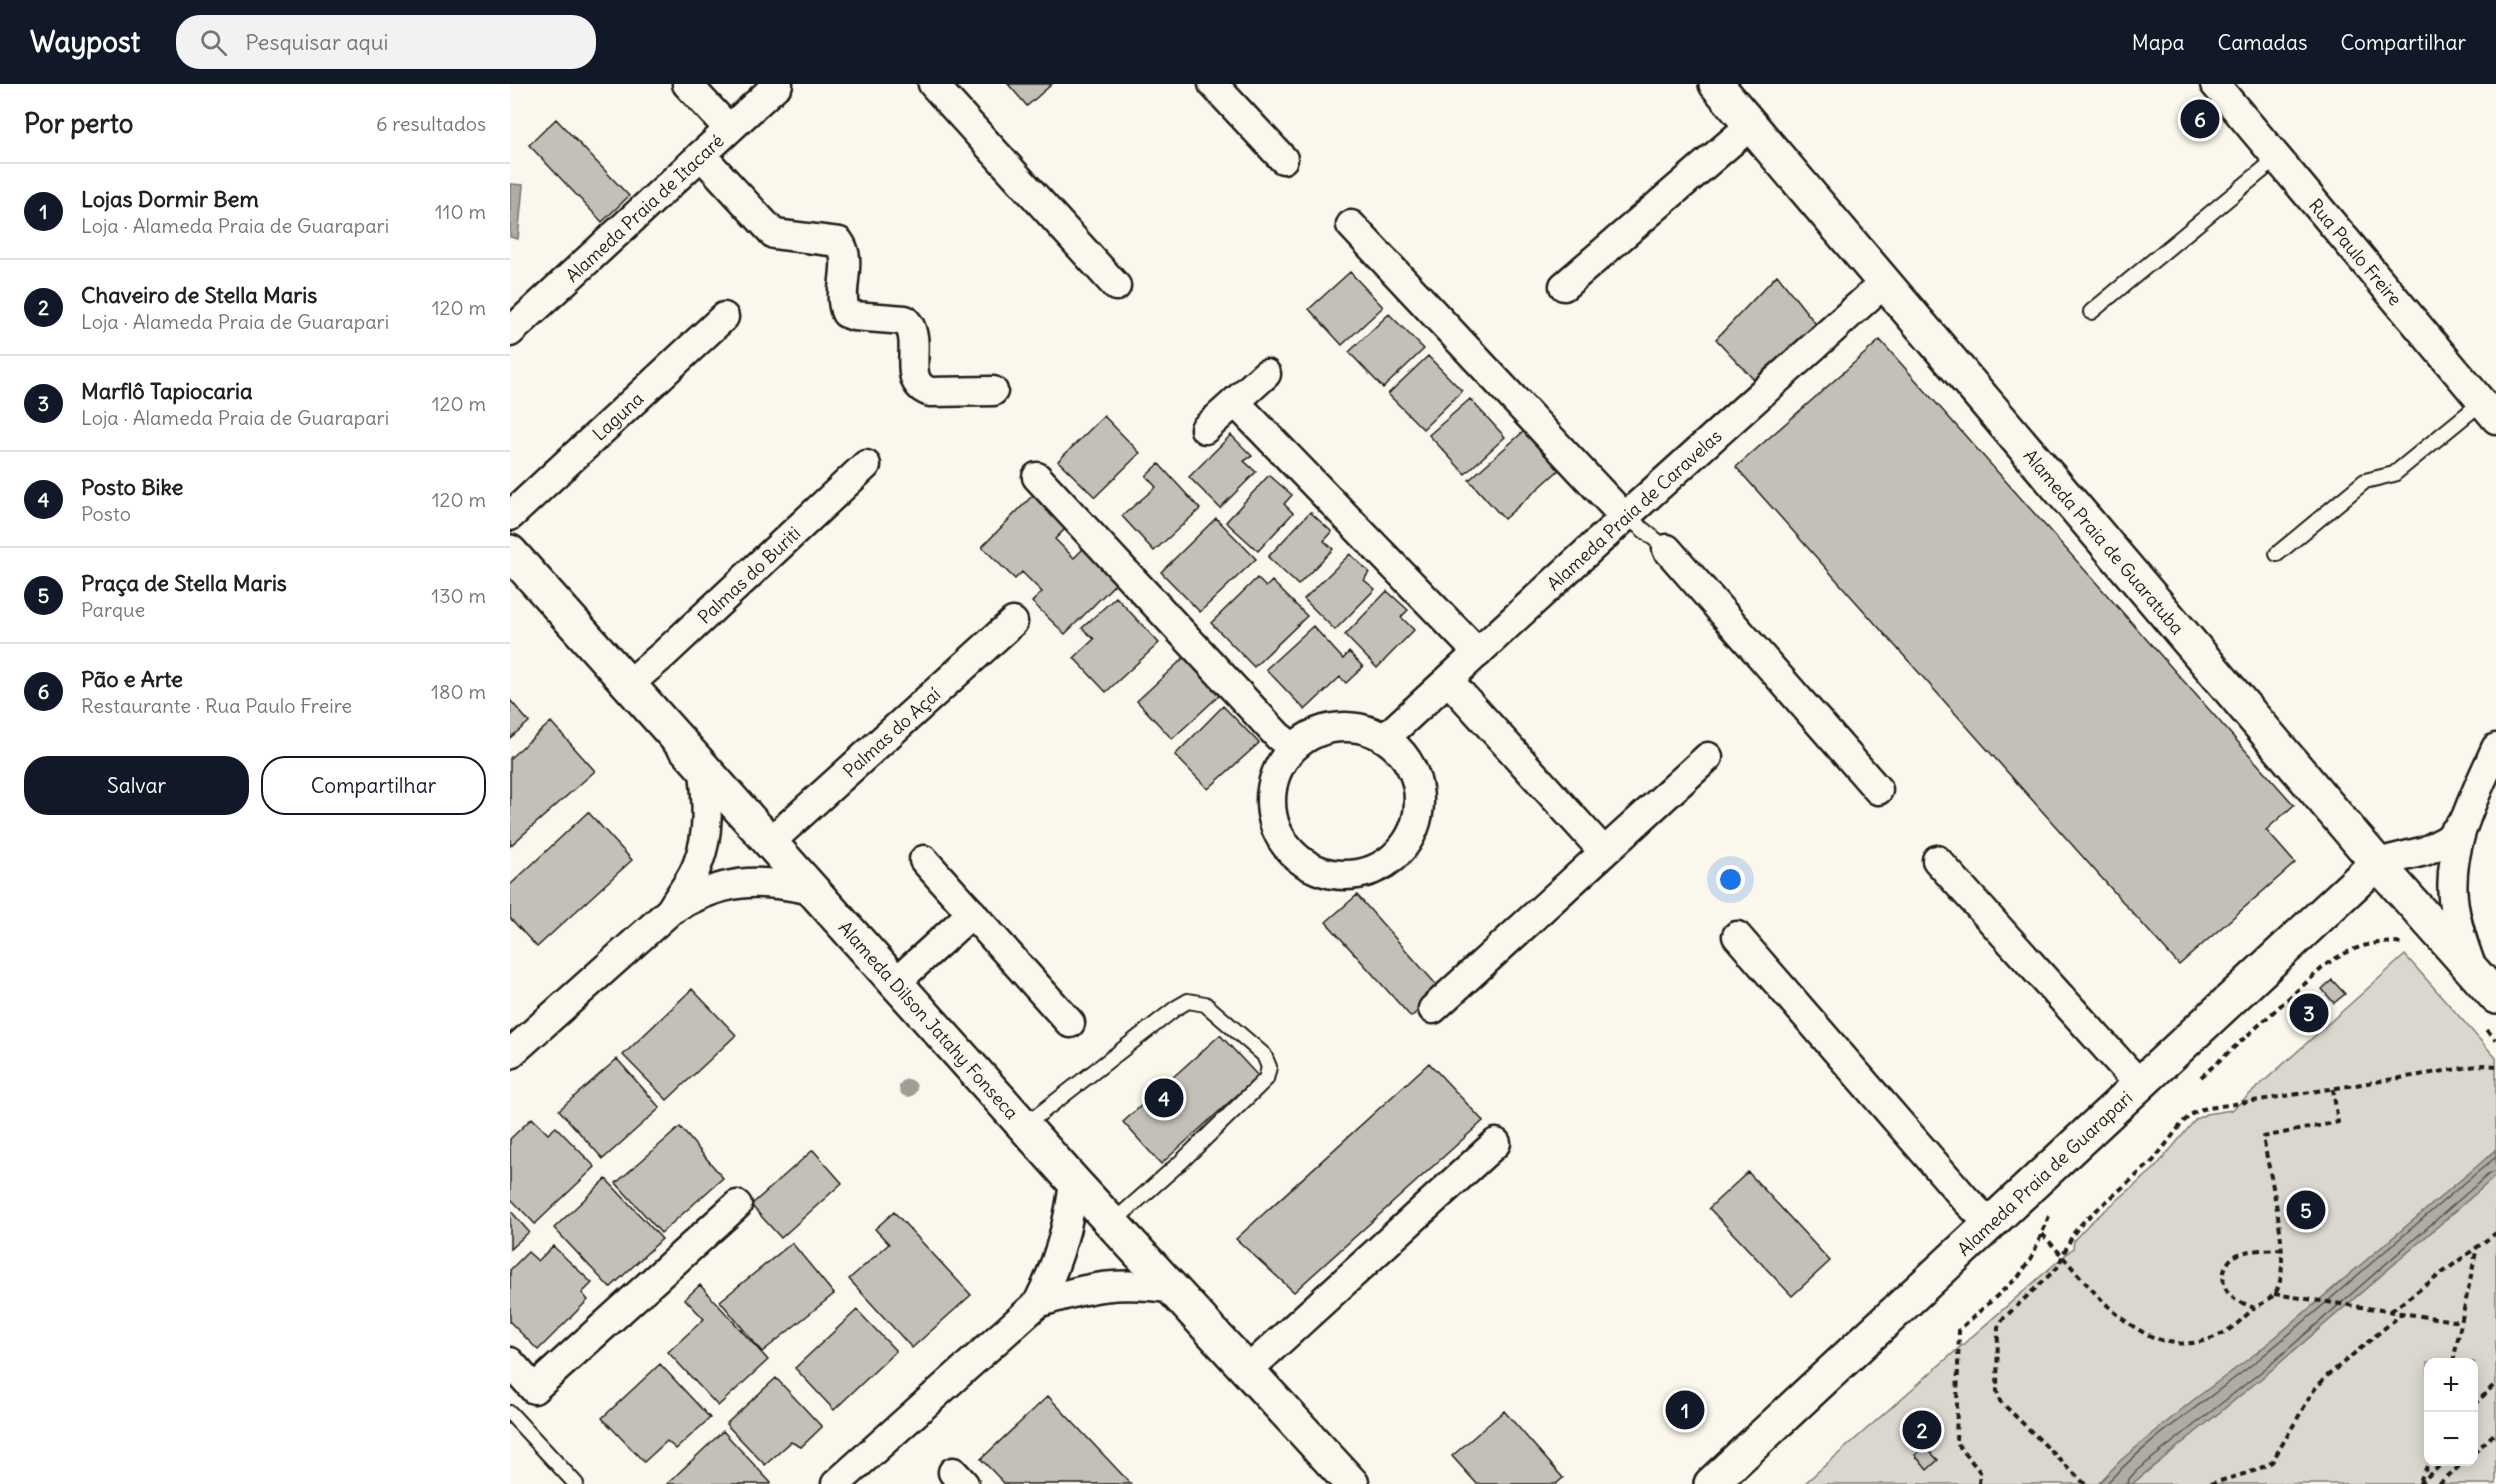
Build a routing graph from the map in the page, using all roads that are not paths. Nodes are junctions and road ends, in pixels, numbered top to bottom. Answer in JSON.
{"nodes":[{"id":1,"x":687,"y":84,"type":"edge"},
{"id":2,"x":778,"y":84,"type":"edge"},
{"id":3,"x":933,"y":84,"type":"edge"},
{"id":4,"x":1213,"y":84,"type":"edge"},
{"id":5,"x":1716,"y":84,"type":"edge"},
{"id":6,"x":2215,"y":84,"type":"edge"},
{"id":7,"x":1751,"y":125,"type":"junction"},
{"id":8,"x":729,"y":129,"type":"junction"},
{"id":9,"x":701,"y":155,"type":"junction"},
{"id":10,"x":1283,"y":159,"type":"dead end"},
{"id":11,"x":2276,"y":159,"type":"junction"},
{"id":12,"x":1351,"y":225,"type":"dead end"},
{"id":13,"x":1884,"y":283,"type":"junction"},
{"id":14,"x":1116,"y":286,"type":"dead end"},
{"id":15,"x":1564,"y":286,"type":"dead end"},
{"id":16,"x":2091,"y":312,"type":"dead end"},
{"id":17,"x":724,"y":316,"type":"dead end"},
{"id":18,"x":510,"y":332,"type":"edge"},
{"id":19,"x":1266,"y":374,"type":"dead end"},
{"id":20,"x":993,"y":391,"type":"dead end"},
{"id":21,"x":1235,"y":402,"type":"junction"},
{"id":22,"x":2489,"y":410,"type":"edge"},
{"id":23,"x":1205,"y":429,"type":"dead end"},
{"id":24,"x":866,"y":465,"type":"dead end"},
{"id":25,"x":1037,"y":477,"type":"dead end"},
{"id":26,"x":1621,"y":512,"type":"junction"},
{"id":27,"x":510,"y":516,"type":"edge"},
{"id":28,"x":1667,"y":549,"type":"joint"},
{"id":29,"x":510,"y":552,"type":"edge"},
{"id":30,"x":2277,"y":554,"type":"dead end"},
{"id":31,"x":1012,"y":622,"type":"dead end"},
{"id":32,"x":1478,"y":653,"type":"junction"},
{"id":33,"x":1449,"y":681,"type":"junction"},
{"id":34,"x":629,"y":684,"type":"junction"},
{"id":35,"x":1385,"y":738,"type":"junction"},
{"id":36,"x":1293,"y":748,"type":"junction"},
{"id":37,"x":2494,"y":756,"type":"edge"},
{"id":38,"x":1708,"y":757,"type":"dead end"},
{"id":39,"x":704,"y":770,"type":"junction"},
{"id":40,"x":1878,"y":790,"type":"dead end"},
{"id":41,"x":2465,"y":820,"type":"junction"},
{"id":42,"x":769,"y":843,"type":"junction"},
{"id":43,"x":1605,"y":852,"type":"junction"},
{"id":44,"x":924,"y":860,"type":"dead end"},
{"id":45,"x":1937,"y":860,"type":"dead end"},
{"id":46,"x":2377,"y":863,"type":"junction"},
{"id":47,"x":811,"y":890,"type":"junction"},
{"id":48,"x":671,"y":910,"type":"junction"},
{"id":49,"x":972,"y":913,"type":"junction"},
{"id":50,"x":1737,"y":936,"type":"dead end"},
{"id":51,"x":2472,"y":970,"type":"junction"},
{"id":52,"x":895,"y":983,"type":"junction"},
{"id":53,"x":1433,"y":1010,"type":"dead end"},
{"id":54,"x":2489,"y":1011,"type":"edge"},
{"id":55,"x":1070,"y":1023,"type":"dead end"},
{"id":56,"x":510,"y":1054,"type":"edge"},
{"id":57,"x":2140,"y":1084,"type":"junction"},
{"id":58,"x":1024,"y":1126,"type":"junction"},
{"id":59,"x":1496,"y":1143,"type":"dead end"},
{"id":60,"x":1074,"y":1182,"type":"junction"},
{"id":61,"x":737,"y":1205,"type":"dead end"},
{"id":62,"x":1113,"y":1222,"type":"junction"},
{"id":63,"x":1990,"y":1224,"type":"junction"},
{"id":64,"x":1174,"y":1289,"type":"junction"},
{"id":65,"x":1038,"y":1303,"type":"junction"},
{"id":66,"x":510,"y":1362,"type":"edge"},
{"id":67,"x":1248,"y":1370,"type":"junction"},
{"id":68,"x":510,"y":1413,"type":"edge"},
{"id":69,"x":576,"y":1484,"type":"edge"},
{"id":70,"x":836,"y":1484,"type":"edge"},
{"id":71,"x":1352,"y":1484,"type":"edge"},
{"id":72,"x":1712,"y":1484,"type":"edge"}],
"edges":[{"from":1,"to":8,"type":"street"},
{"from":2,"to":8,"type":"street","name":"Alameda Praia de Itacaré"},
{"from":3,"to":14,"type":"street"},
{"from":4,"to":10,"type":"street"},
{"from":5,"to":7,"type":"street","name":"Alameda Praia de Guaratuba"},
{"from":6,"to":11,"type":"street","name":"Rua Paulo Freire"},
{"from":7,"to":13,"type":"street","name":"Alameda Praia de Guaratuba"},
{"from":7,"to":15,"type":"street"},
{"from":8,"to":9,"type":"street","name":"Alameda Praia de Itacaré"},
{"from":9,"to":18,"type":"street","name":"Alameda Praia de Itacaré"},
{"from":9,"to":20,"type":"street"},
{"from":11,"to":16,"type":"lane"},
{"from":11,"to":22,"type":"street","name":"Rua Paulo Freire"},
{"from":12,"to":26,"type":"street"},
{"from":13,"to":26,"type":"street","name":"Alameda Praia de Caravelas"},
{"from":13,"to":46,"type":"street","name":"Alameda Praia de Guaratuba"},
{"from":17,"to":27,"type":"street","name":"Laguna"},
{"from":19,"to":21,"type":"street"},
{"from":21,"to":23,"type":"street"},
{"from":21,"to":32,"type":"street"},
{"from":22,"to":30,"type":"lane"},
{"from":24,"to":34,"type":"street","name":"Palmas do Buriti"},
{"from":25,"to":36,"type":"street"},
{"from":26,"to":28,"type":"lane"},
{"from":26,"to":32,"type":"street","name":"Alameda Praia de Caravelas"},
{"from":28,"to":40,"type":"street"},
{"from":29,"to":34,"type":"street","name":"Alameda Dilson Jatahy Fonseca"},
{"from":31,"to":42,"type":"street","name":"Palmas do Açaí"},
{"from":32,"to":33,"type":"street","name":"Alameda Praia de Caravelas"},
{"from":33,"to":35,"type":"street","name":"Alameda Praia de Caravelas"},
{"from":33,"to":43,"type":"street"},
{"from":34,"to":39,"type":"street","name":"Alameda Dilson Jatahy Fonseca"},
{"from":35,"to":36,"type":"street"},
{"from":35,"to":36,"type":"street"},
{"from":37,"to":41,"type":"street"},
{"from":38,"to":43,"type":"street"},
{"from":39,"to":42,"type":"street","name":"Alameda Dilson Jatahy Fonseca"},
{"from":39,"to":48,"type":"street"},
{"from":41,"to":46,"type":"street"},
{"from":41,"to":51,"type":"street"},
{"from":42,"to":47,"type":"street","name":"Alameda Dilson Jatahy Fonseca"},
{"from":43,"to":53,"type":"street"},
{"from":44,"to":49,"type":"street"},
{"from":45,"to":57,"type":"street"},
{"from":46,"to":51,"type":"street","name":"Alameda Praia de Guaratuba"},
{"from":46,"to":57,"type":"street","name":"Alameda Praia de Guarapari"},
{"from":47,"to":48,"type":"street"},
{"from":47,"to":52,"type":"street","name":"Alameda Dilson Jatahy Fonseca"},
{"from":48,"to":56,"type":"street"},
{"from":49,"to":52,"type":"street"},
{"from":49,"to":55,"type":"street"},
{"from":50,"to":63,"type":"street"},
{"from":51,"to":54,"type":"street","name":"Alameda Praia de Guaratuba"},
{"from":52,"to":58,"type":"street","name":"Alameda Dilson Jatahy Fonseca"},
{"from":57,"to":63,"type":"street","name":"Alameda Praia de Guarapari"},
{"from":58,"to":60,"type":"street","name":"Alameda Dilson Jatahy Fonseca"},
{"from":58,"to":62,"type":"lane"},
{"from":59,"to":67,"type":"street"},
{"from":60,"to":62,"type":"street","name":"Alameda Dilson Jatahy Fonseca"},
{"from":60,"to":65,"type":"street"},
{"from":61,"to":66,"type":"street"},
{"from":62,"to":64,"type":"street","name":"Alameda Dilson Jatahy Fonseca"},
{"from":63,"to":72,"type":"street","name":"Alameda Praia de Guarapari"},
{"from":64,"to":65,"type":"street"},
{"from":64,"to":67,"type":"street","name":"Alameda Dilson Jatahy Fonseca"},
{"from":65,"to":70,"type":"street"},
{"from":67,"to":71,"type":"street","name":"Alameda Dilson Jatahy Fonseca"},
{"from":68,"to":69,"type":"lane"}]}
